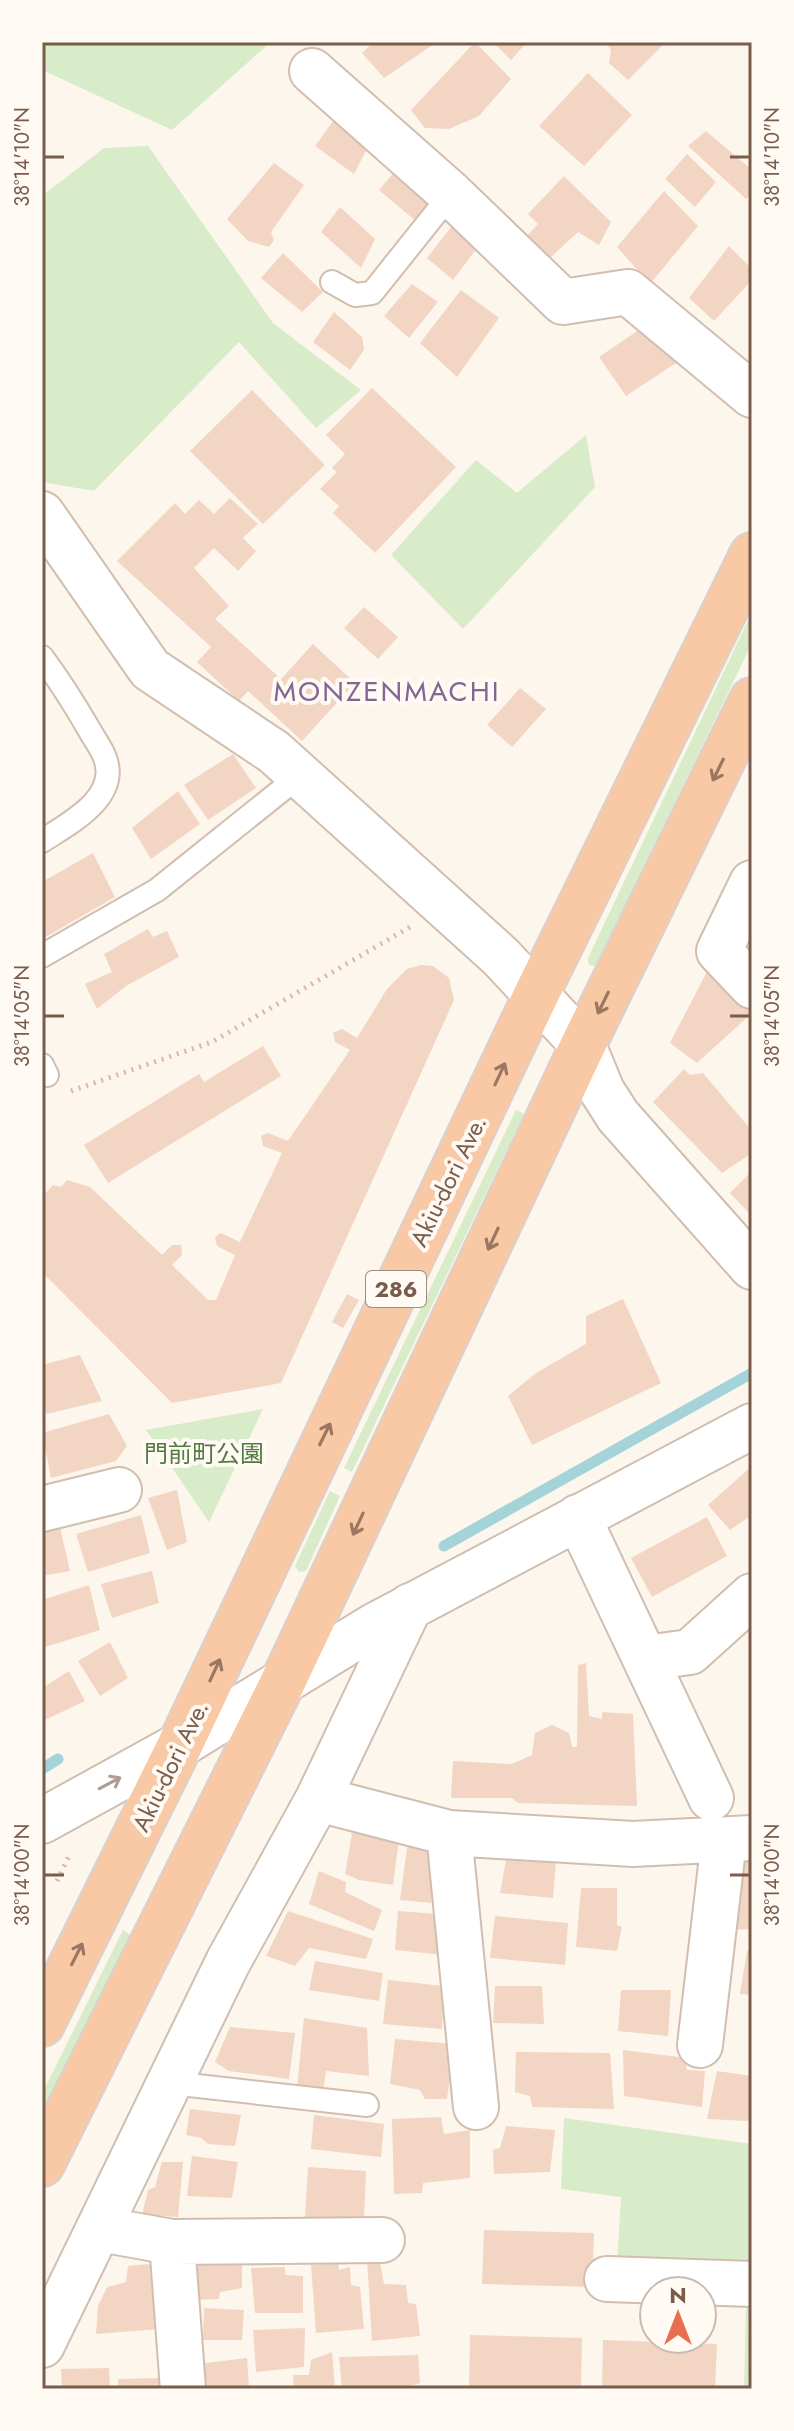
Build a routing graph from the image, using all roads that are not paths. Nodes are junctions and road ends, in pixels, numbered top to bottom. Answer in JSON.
{"nodes":[{"id":1,"x":312,"y":71,"type":"dead end"},
{"id":2,"x":451,"y":194,"type":"junction"},
{"id":3,"x":332,"y":282,"type":"dead end"},
{"id":4,"x":752,"y":395,"type":"edge"},
{"id":5,"x":42,"y":514,"type":"edge"},
{"id":6,"x":752,"y":555,"type":"edge"},
{"id":7,"x":42,"y":657,"type":"edge"},
{"id":8,"x":752,"y":700,"type":"edge"},
{"id":9,"x":298,"y":777,"type":"junction"},
{"id":10,"x":42,"y":841,"type":"edge"},
{"id":11,"x":752,"y":883,"type":"edge"},
{"id":12,"x":42,"y":956,"type":"edge"},
{"id":13,"x":752,"y":986,"type":"edge"},
{"id":14,"x":537,"y":993,"type":"junction"},
{"id":15,"x":583,"y":1045,"type":"junction"},
{"id":16,"x":752,"y":1267,"type":"edge"},
{"id":17,"x":752,"y":1426,"type":"edge"},
{"id":18,"x":119,"y":1490,"type":"dead end"},
{"id":19,"x":42,"y":1509,"type":"edge"},
{"id":20,"x":578,"y":1517,"type":"junction"},
{"id":21,"x":752,"y":1596,"type":"edge"},
{"id":22,"x":410,"y":1606,"type":"junction"},
{"id":23,"x":645,"y":1658,"type":"junction"},
{"id":24,"x":281,"y":1686,"type":"junction"},
{"id":25,"x":180,"y":1745,"type":"junction"},
{"id":26,"x":711,"y":1798,"type":"dead end"},
{"id":27,"x":318,"y":1799,"type":"junction"},
{"id":28,"x":449,"y":1833,"type":"junction"},
{"id":29,"x":57,"y":1835,"type":"edge"},
{"id":30,"x":738,"y":1839,"type":"edge"},
{"id":31,"x":42,"y":2024,"type":"edge"},
{"id":32,"x":700,"y":2045,"type":"dead end"},
{"id":33,"x":171,"y":2083,"type":"junction"},
{"id":34,"x":367,"y":2105,"type":"dead end"},
{"id":35,"x":476,"y":2107,"type":"dead end"},
{"id":36,"x":42,"y":2164,"type":"edge"},
{"id":37,"x":100,"y":2229,"type":"junction"},
{"id":38,"x":382,"y":2240,"type":"dead end"},
{"id":39,"x":172,"y":2242,"type":"junction"},
{"id":40,"x":607,"y":2279,"type":"dead end"},
{"id":41,"x":752,"y":2284,"type":"edge"},
{"id":42,"x":42,"y":2345,"type":"edge"},
{"id":43,"x":183,"y":2389,"type":"edge"}],
"edges":[{"from":1,"to":2,"type":"street"},
{"from":2,"to":3,"type":"lane"},
{"from":2,"to":4,"type":"street"},
{"from":5,"to":9,"type":"street"},
{"from":6,"to":14,"type":"highway","name":"Akiu-dori Ave.","number":"286"},
{"from":7,"to":10,"type":"lane"},
{"from":8,"to":15,"type":"highway","number":"286","one_way":true},
{"from":9,"to":12,"type":"lane"},
{"from":9,"to":14,"type":"street"},
{"from":11,"to":13,"type":"street"},
{"from":14,"to":15,"type":"street"},
{"from":25,"to":14,"type":"highway","name":"Akiu-dori Ave.","number":"286","one_way":true},
{"from":15,"to":16,"type":"street"},
{"from":15,"to":24,"type":"highway","number":"286","one_way":true},
{"from":17,"to":20,"type":"street"},
{"from":18,"to":19,"type":"street"},
{"from":20,"to":22,"type":"street"},
{"from":20,"to":23,"type":"street"},
{"from":21,"to":23,"type":"street"},
{"from":22,"to":24,"type":"street"},
{"from":22,"to":27,"type":"street"},
{"from":23,"to":26,"type":"street"},
{"from":24,"to":25,"type":"street"},
{"from":24,"to":36,"type":"highway","number":"286"},
{"from":29,"to":25,"type":"street","one_way":true},
{"from":31,"to":25,"type":"highway","name":"Akiu-dori Ave.","number":"286","one_way":true},
{"from":27,"to":28,"type":"street"},
{"from":27,"to":33,"type":"street"},
{"from":28,"to":30,"type":"street"},
{"from":28,"to":35,"type":"street"},
{"from":30,"to":32,"type":"street"},
{"from":33,"to":34,"type":"lane"},
{"from":33,"to":37,"type":"street"},
{"from":37,"to":39,"type":"street"},
{"from":37,"to":42,"type":"street"},
{"from":38,"to":39,"type":"street"},
{"from":39,"to":43,"type":"street"},
{"from":40,"to":41,"type":"street"}]}
